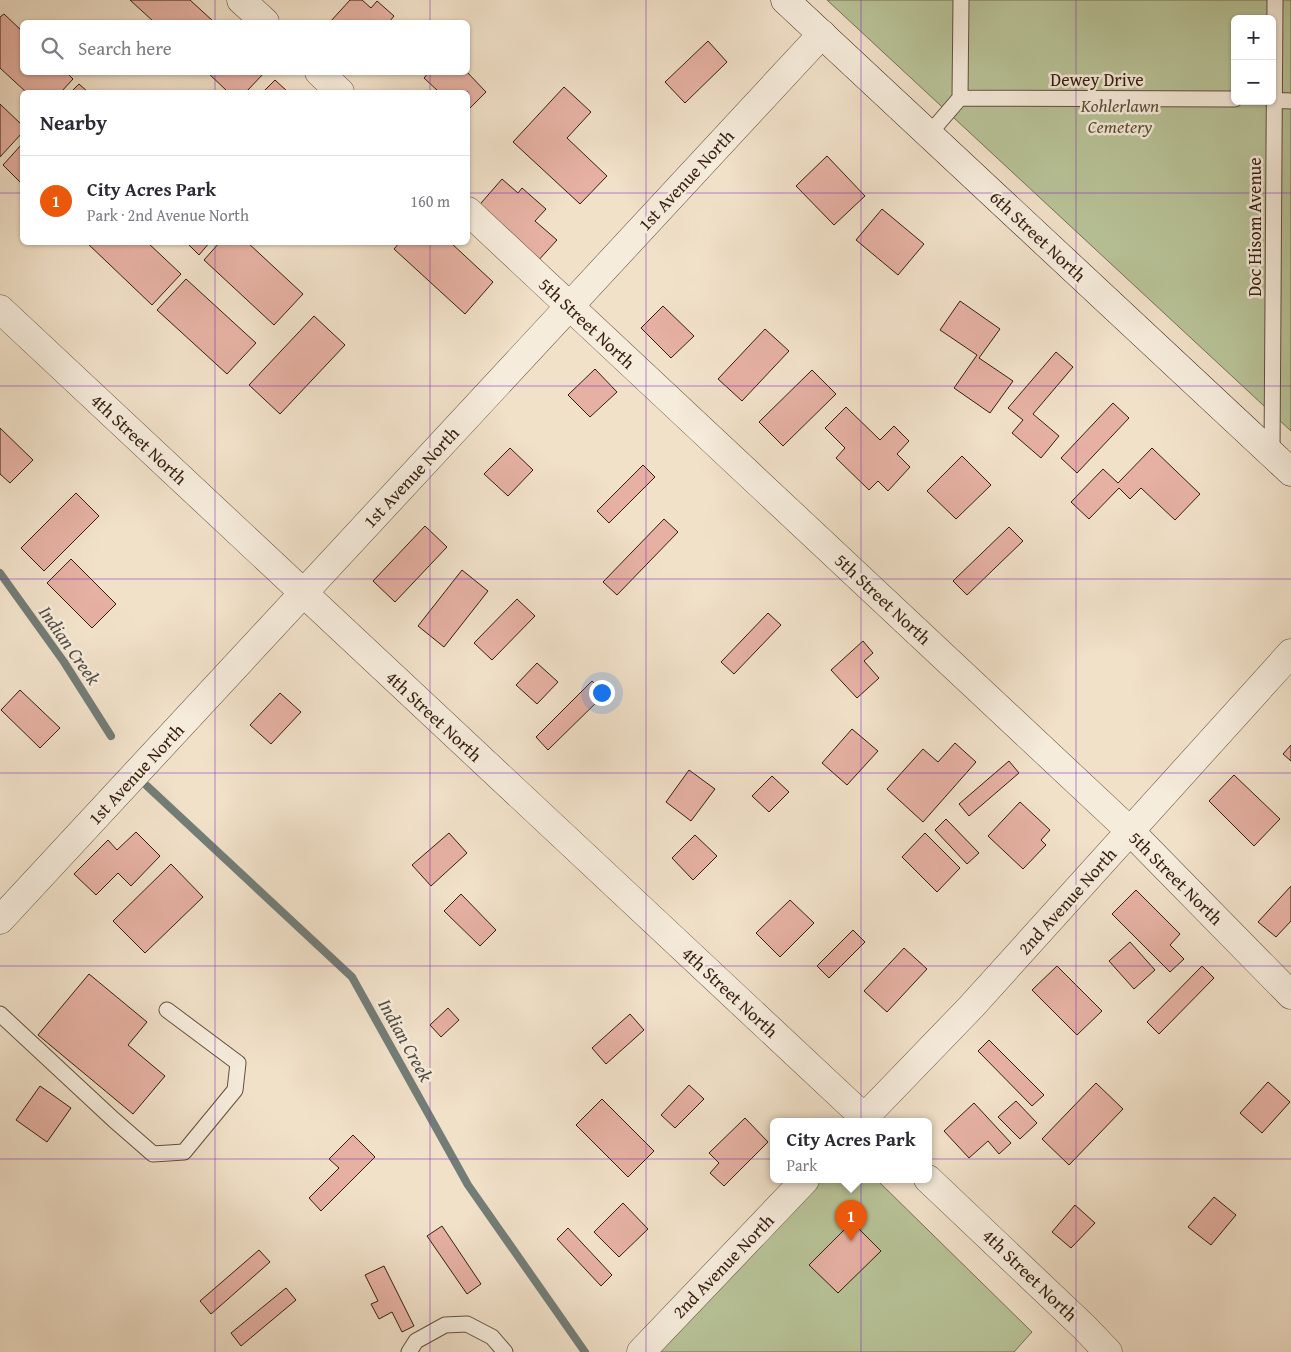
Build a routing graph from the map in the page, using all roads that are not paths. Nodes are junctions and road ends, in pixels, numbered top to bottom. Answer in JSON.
{"nodes":[{"id":1,"x":241,"y":0,"type":"edge"},
{"id":2,"x":785,"y":0,"type":"edge"},
{"id":3,"x":960,"y":0,"type":"edge"},
{"id":4,"x":1275,"y":0,"type":"edge"},
{"id":5,"x":263,"y":20,"type":"edge"},
{"id":6,"x":822,"y":34,"type":"junction"},
{"id":7,"x":1274,"y":60,"type":"edge"},
{"id":8,"x":322,"y":75,"type":"edge"},
{"id":9,"x":338,"y":90,"type":"edge"},
{"id":10,"x":960,"y":98,"type":"junction"},
{"id":11,"x":1231,"y":99,"type":"edge"},
{"id":12,"x":1276,"y":100,"type":"edge"},
{"id":13,"x":1291,"y":101,"type":"edge"},
{"id":14,"x":1273,"y":105,"type":"edge"},
{"id":15,"x":929,"y":134,"type":"junction"},
{"id":16,"x":470,"y":213,"type":"edge"},
{"id":17,"x":570,"y":306,"type":"junction"},
{"id":18,"x":0,"y":309,"type":"edge"},
{"id":19,"x":1282,"y":463,"type":"edge"},
{"id":20,"x":304,"y":593,"type":"junction"},
{"id":21,"x":1291,"y":653,"type":"edge"},
{"id":22,"x":1130,"y":831,"type":"junction"},
{"id":23,"x":0,"y":920,"type":"edge"},
{"id":24,"x":1291,"y":995,"type":"edge"},
{"id":25,"x":167,"y":1010,"type":"dead end"},
{"id":26,"x":0,"y":1014,"type":"edge"},
{"id":27,"x":861,"y":1118,"type":"edge"},
{"id":28,"x":867,"y":1118,"type":"edge"},
{"id":29,"x":802,"y":1183,"type":"edge"},
{"id":30,"x":932,"y":1183,"type":"edge"},
{"id":31,"x":410,"y":1352,"type":"edge"},
{"id":32,"x":505,"y":1352,"type":"edge"},
{"id":33,"x":641,"y":1352,"type":"edge"},
{"id":34,"x":1108,"y":1352,"type":"edge"}],
"edges":[{"from":1,"to":5,"type":"street"},
{"from":2,"to":6,"type":"street","name":"6th Street North"},
{"from":3,"to":10,"type":"lane"},
{"from":4,"to":7,"type":"lane","name":"Doc Hisom Avenue"},
{"from":6,"to":15,"type":"street","name":"6th Street North"},
{"from":6,"to":17,"type":"street","name":"1st Avenue North"},
{"from":8,"to":9,"type":"street"},
{"from":10,"to":11,"type":"lane","name":"Dewey Drive"},
{"from":10,"to":15,"type":"lane"},
{"from":12,"to":13,"type":"lane"},
{"from":14,"to":19,"type":"lane","name":"Doc Hisom Avenue"},
{"from":15,"to":19,"type":"street","name":"6th Street North"},
{"from":16,"to":17,"type":"street","name":"5th Street North"},
{"from":17,"to":20,"type":"street","name":"1st Avenue North"},
{"from":17,"to":22,"type":"street","name":"5th Street North"},
{"from":18,"to":20,"type":"street","name":"4th Street North"},
{"from":20,"to":23,"type":"street","name":"1st Avenue North"},
{"from":20,"to":27,"type":"street","name":"4th Street North"},
{"from":21,"to":22,"type":"street","name":"2nd Avenue North"},
{"from":22,"to":24,"type":"street","name":"5th Street North"},
{"from":22,"to":28,"type":"street","name":"2nd Avenue North"},
{"from":25,"to":26,"type":"lane"},
{"from":29,"to":33,"type":"street","name":"2nd Avenue North"},
{"from":30,"to":34,"type":"street","name":"4th Street North"},
{"from":31,"to":32,"type":"lane"}]}
